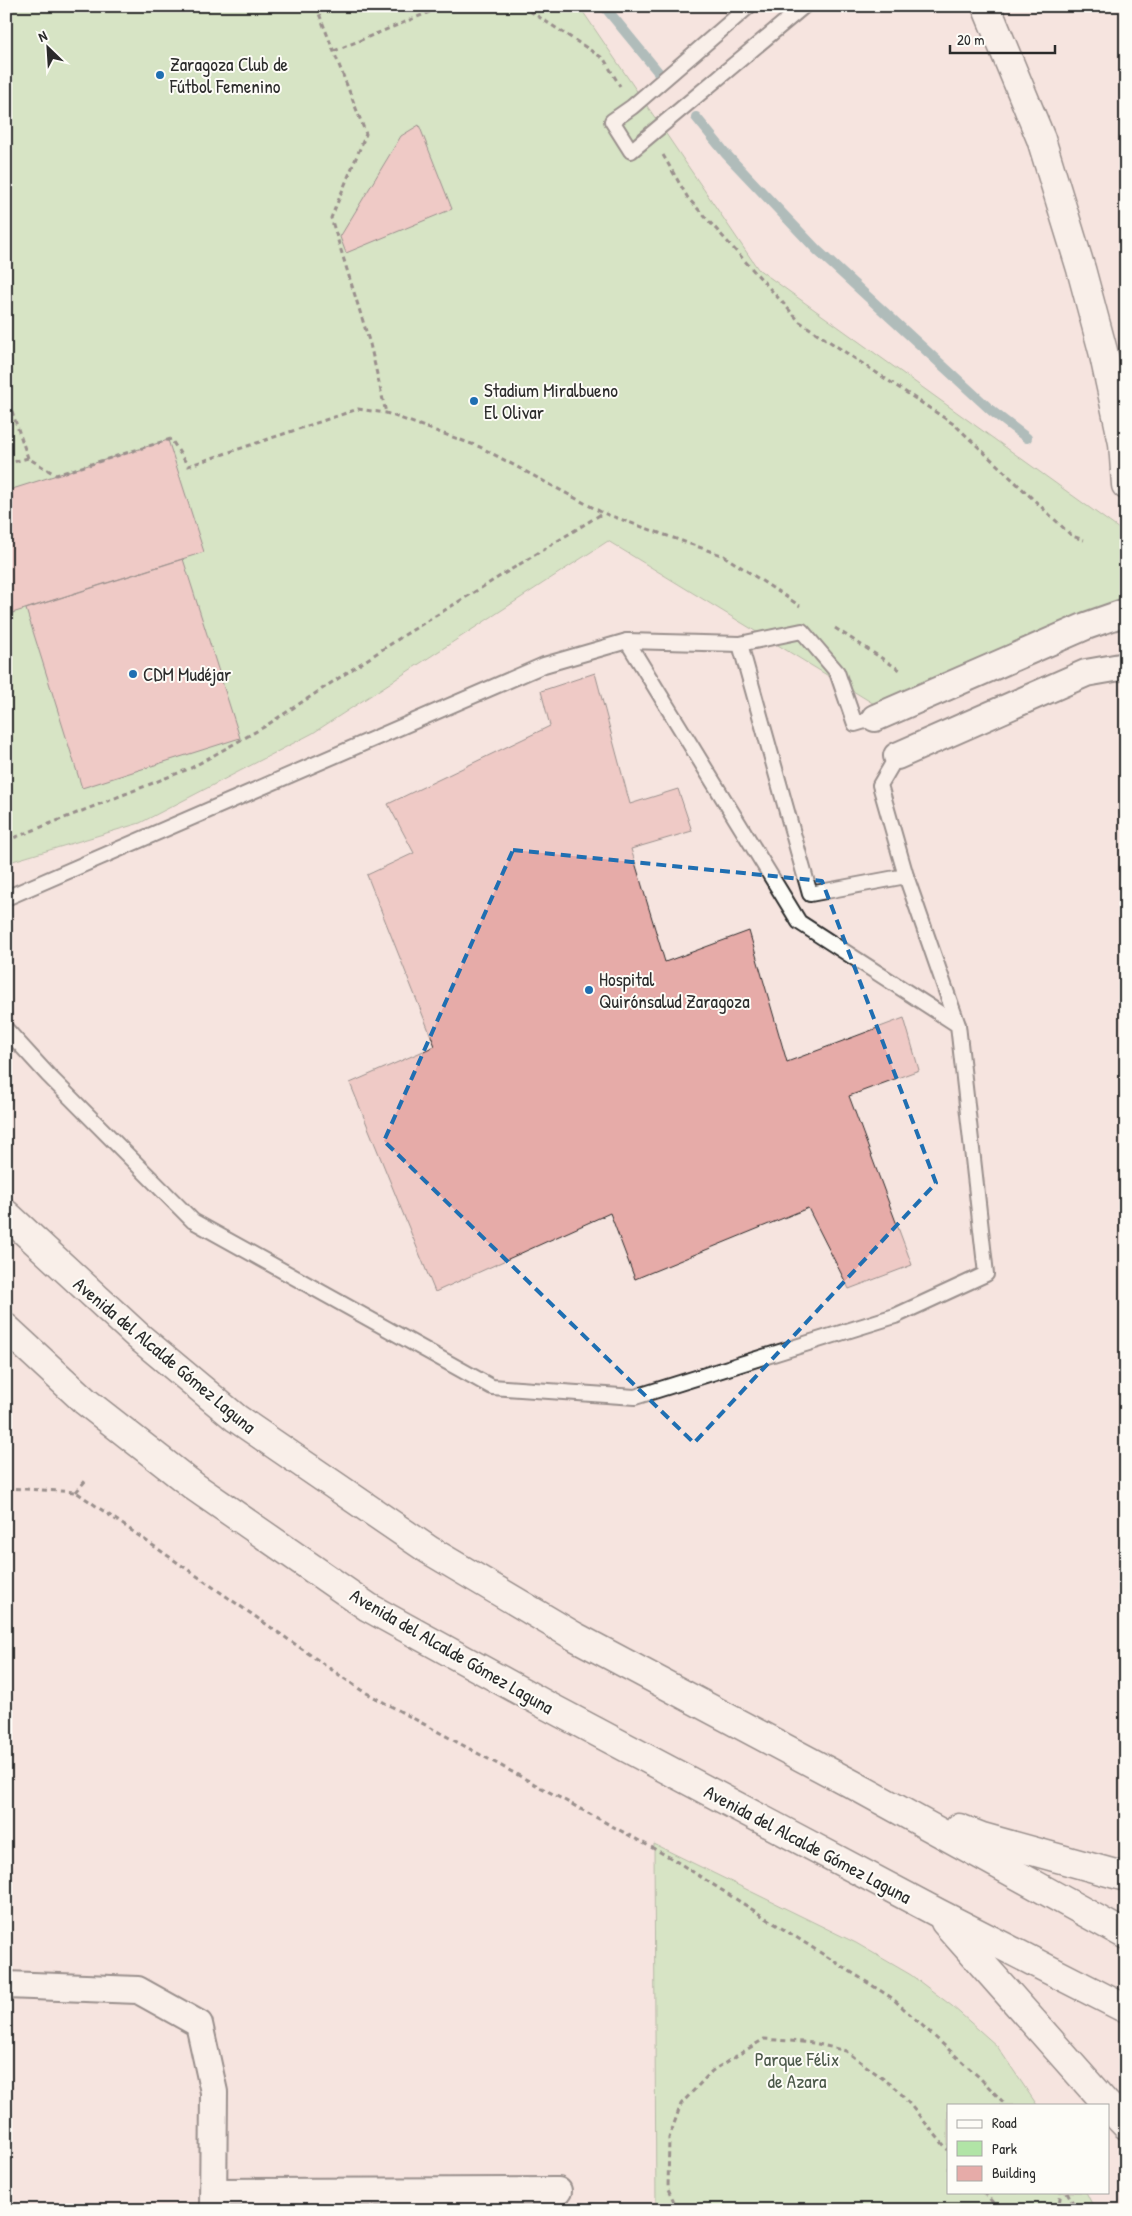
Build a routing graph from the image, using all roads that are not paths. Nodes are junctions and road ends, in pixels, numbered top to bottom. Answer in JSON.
{"nodes":[{"id":1,"x":749,"y":6,"type":"edge"},
{"id":2,"x":804,"y":6,"type":"edge"},
{"id":3,"x":986,"y":6,"type":"edge"},
{"id":4,"x":1126,"y":485,"type":"edge"},
{"id":5,"x":1126,"y":612,"type":"edge"},
{"id":6,"x":626,"y":641,"type":"junction"},
{"id":7,"x":740,"y":644,"type":"junction"},
{"id":8,"x":1126,"y":666,"type":"edge"},
{"id":9,"x":875,"y":718,"type":"joint"},
{"id":10,"x":897,"y":756,"type":"joint"},
{"id":11,"x":906,"y":876,"type":"junction"},
{"id":12,"x":6,"y":898,"type":"edge"},
{"id":13,"x":958,"y":1025,"type":"junction"},
{"id":14,"x":6,"y":1029,"type":"edge"},
{"id":15,"x":6,"y":1214,"type":"edge"},
{"id":16,"x":6,"y":1328,"type":"edge"},
{"id":17,"x":852,"y":1784,"type":"junction"},
{"id":18,"x":1126,"y":1877,"type":"edge"},
{"id":19,"x":938,"y":1913,"type":"junction"},
{"id":20,"x":1126,"y":1935,"type":"edge"},
{"id":21,"x":6,"y":1985,"type":"edge"},
{"id":22,"x":1126,"y":2009,"type":"edge"},
{"id":23,"x":1107,"y":2104,"type":"edge"},
{"id":24,"x":1110,"y":2107,"type":"edge"},
{"id":25,"x":1126,"y":2126,"type":"edge"},
{"id":26,"x":558,"y":2191,"type":"dead end"},
{"id":27,"x":213,"y":2201,"type":"edge"}],
"edges":[{"from":1,"to":2,"type":"lane"},
{"from":3,"to":4,"type":"main road"},
{"from":5,"to":9,"type":"street"},
{"from":6,"to":7,"type":"lane"},
{"from":6,"to":12,"type":"lane"},
{"from":6,"to":13,"type":"lane"},
{"from":7,"to":9,"type":"lane"},
{"from":7,"to":11,"type":"lane"},
{"from":8,"to":10,"type":"street"},
{"from":10,"to":11,"type":"lane"},
{"from":11,"to":13,"type":"lane"},
{"from":13,"to":14,"type":"lane"},
{"from":15,"to":17,"type":"main road","name":"Avenida del Alcalde Gómez Laguna"},
{"from":16,"to":19,"type":"main road","name":"Avenida del Alcalde Gómez Laguna"},
{"from":17,"to":18,"type":"main road","name":"Avenida del Alcalde Gómez Laguna"},
{"from":17,"to":20,"type":"main road","name":"Avenida del Alcalde Gómez Laguna"},
{"from":19,"to":22,"type":"main road","name":"Avenida del Alcalde Gómez Laguna"},
{"from":19,"to":23,"type":"main road","name":"Avenida del Alcalde Gómez Laguna"},
{"from":21,"to":27,"type":"street"},
{"from":24,"to":25,"type":"main road","name":"Avenida del Alcalde Gómez Laguna"},
{"from":26,"to":27,"type":"street"}]}
